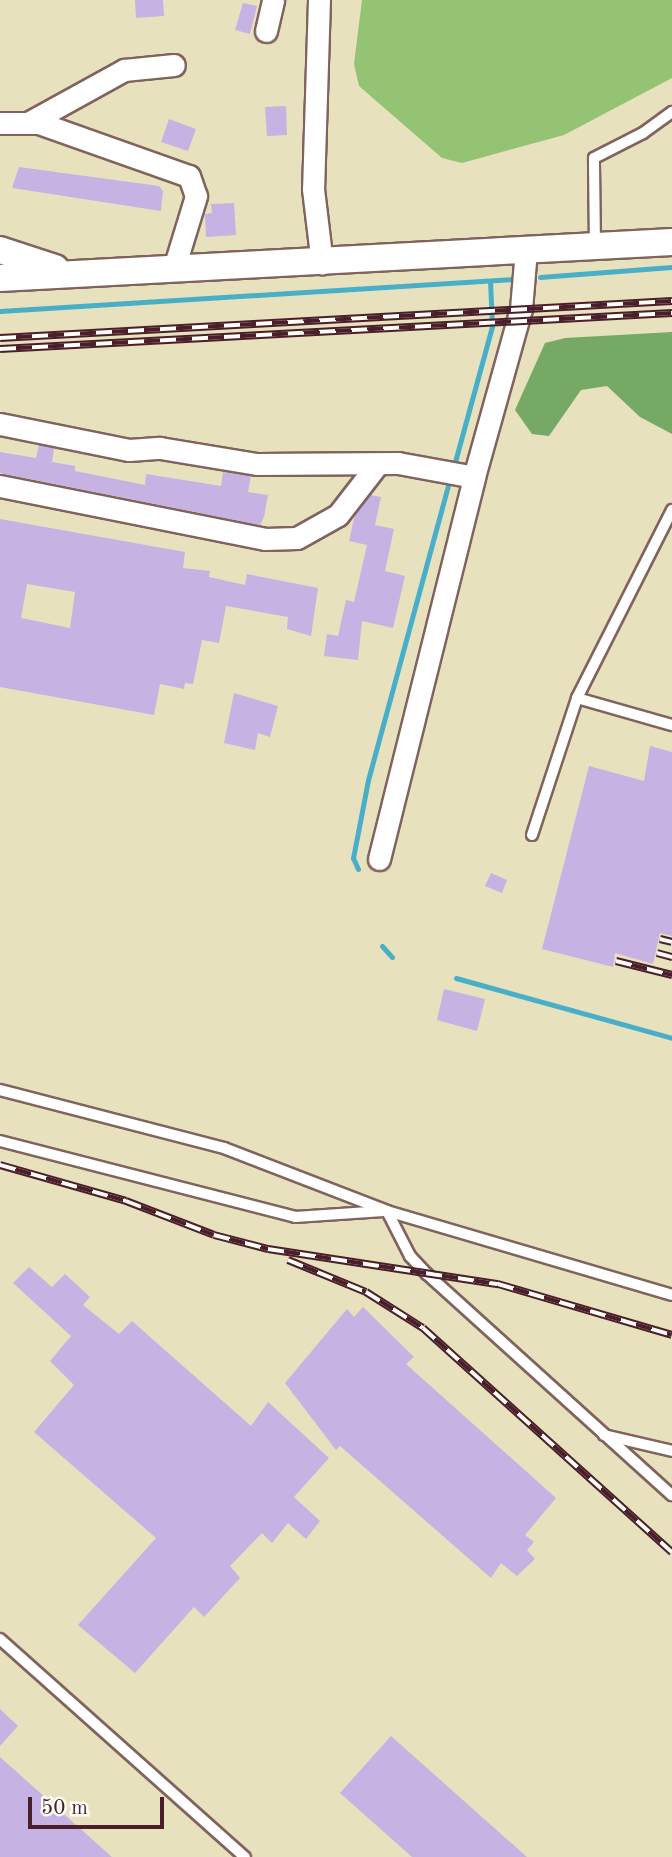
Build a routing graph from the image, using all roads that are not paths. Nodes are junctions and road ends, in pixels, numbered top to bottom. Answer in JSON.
{"nodes":[{"id":1,"x":274,"y":0,"type":"edge"},
{"id":2,"x":319,"y":0,"type":"edge"},
{"id":3,"x":266,"y":31,"type":"dead end"},
{"id":4,"x":174,"y":65,"type":"dead end"},
{"id":5,"x":672,"y":112,"type":"edge"},
{"id":6,"x":0,"y":123,"type":"edge"},
{"id":7,"x":28,"y":123,"type":"junction"},
{"id":8,"x":672,"y":242,"type":"edge"},
{"id":9,"x":595,"y":247,"type":"junction"},
{"id":10,"x":0,"y":250,"type":"edge"},
{"id":11,"x":526,"y":250,"type":"junction"},
{"id":12,"x":322,"y":263,"type":"junction"},
{"id":13,"x":174,"y":268,"type":"junction"},
{"id":14,"x":63,"y":271,"type":"junction"},
{"id":15,"x":0,"y":278,"type":"edge"},
{"id":16,"x":0,"y":424,"type":"edge"},
{"id":17,"x":376,"y":466,"type":"junction"},
{"id":18,"x":460,"y":474,"type":"junction"},
{"id":19,"x":0,"y":486,"type":"edge"},
{"id":20,"x":672,"y":510,"type":"edge"},
{"id":21,"x":577,"y":698,"type":"junction"},
{"id":22,"x":672,"y":725,"type":"edge"},
{"id":23,"x":532,"y":835,"type":"dead end"},
{"id":24,"x":379,"y":859,"type":"dead end"},
{"id":25,"x":0,"y":1090,"type":"edge"},
{"id":26,"x":0,"y":1141,"type":"edge"},
{"id":27,"x":387,"y":1211,"type":"junction"},
{"id":28,"x":672,"y":1295,"type":"edge"},
{"id":29,"x":604,"y":1435,"type":"junction"},
{"id":30,"x":672,"y":1451,"type":"edge"},
{"id":31,"x":672,"y":1495,"type":"edge"},
{"id":32,"x":0,"y":1639,"type":"edge"},
{"id":33,"x":245,"y":1857,"type":"edge"}],
"edges":[{"from":1,"to":3,"type":"street"},
{"from":2,"to":12,"type":"street"},
{"from":4,"to":7,"type":"street"},
{"from":5,"to":9,"type":"lane"},
{"from":6,"to":7,"type":"street"},
{"from":7,"to":13,"type":"street"},
{"from":8,"to":9,"type":"street"},
{"from":9,"to":11,"type":"street"},
{"from":10,"to":14,"type":"street"},
{"from":11,"to":12,"type":"street"},
{"from":11,"to":18,"type":"street"},
{"from":12,"to":13,"type":"street"},
{"from":13,"to":14,"type":"street"},
{"from":14,"to":15,"type":"street"},
{"from":16,"to":17,"type":"street"},
{"from":17,"to":18,"type":"street"},
{"from":17,"to":19,"type":"street"},
{"from":18,"to":24,"type":"street"},
{"from":20,"to":21,"type":"lane"},
{"from":21,"to":22,"type":"lane"},
{"from":21,"to":23,"type":"lane"},
{"from":25,"to":27,"type":"lane"},
{"from":26,"to":27,"type":"lane"},
{"from":27,"to":28,"type":"lane"},
{"from":27,"to":29,"type":"lane"},
{"from":29,"to":30,"type":"lane"},
{"from":29,"to":31,"type":"lane"},
{"from":32,"to":33,"type":"lane"}]}
